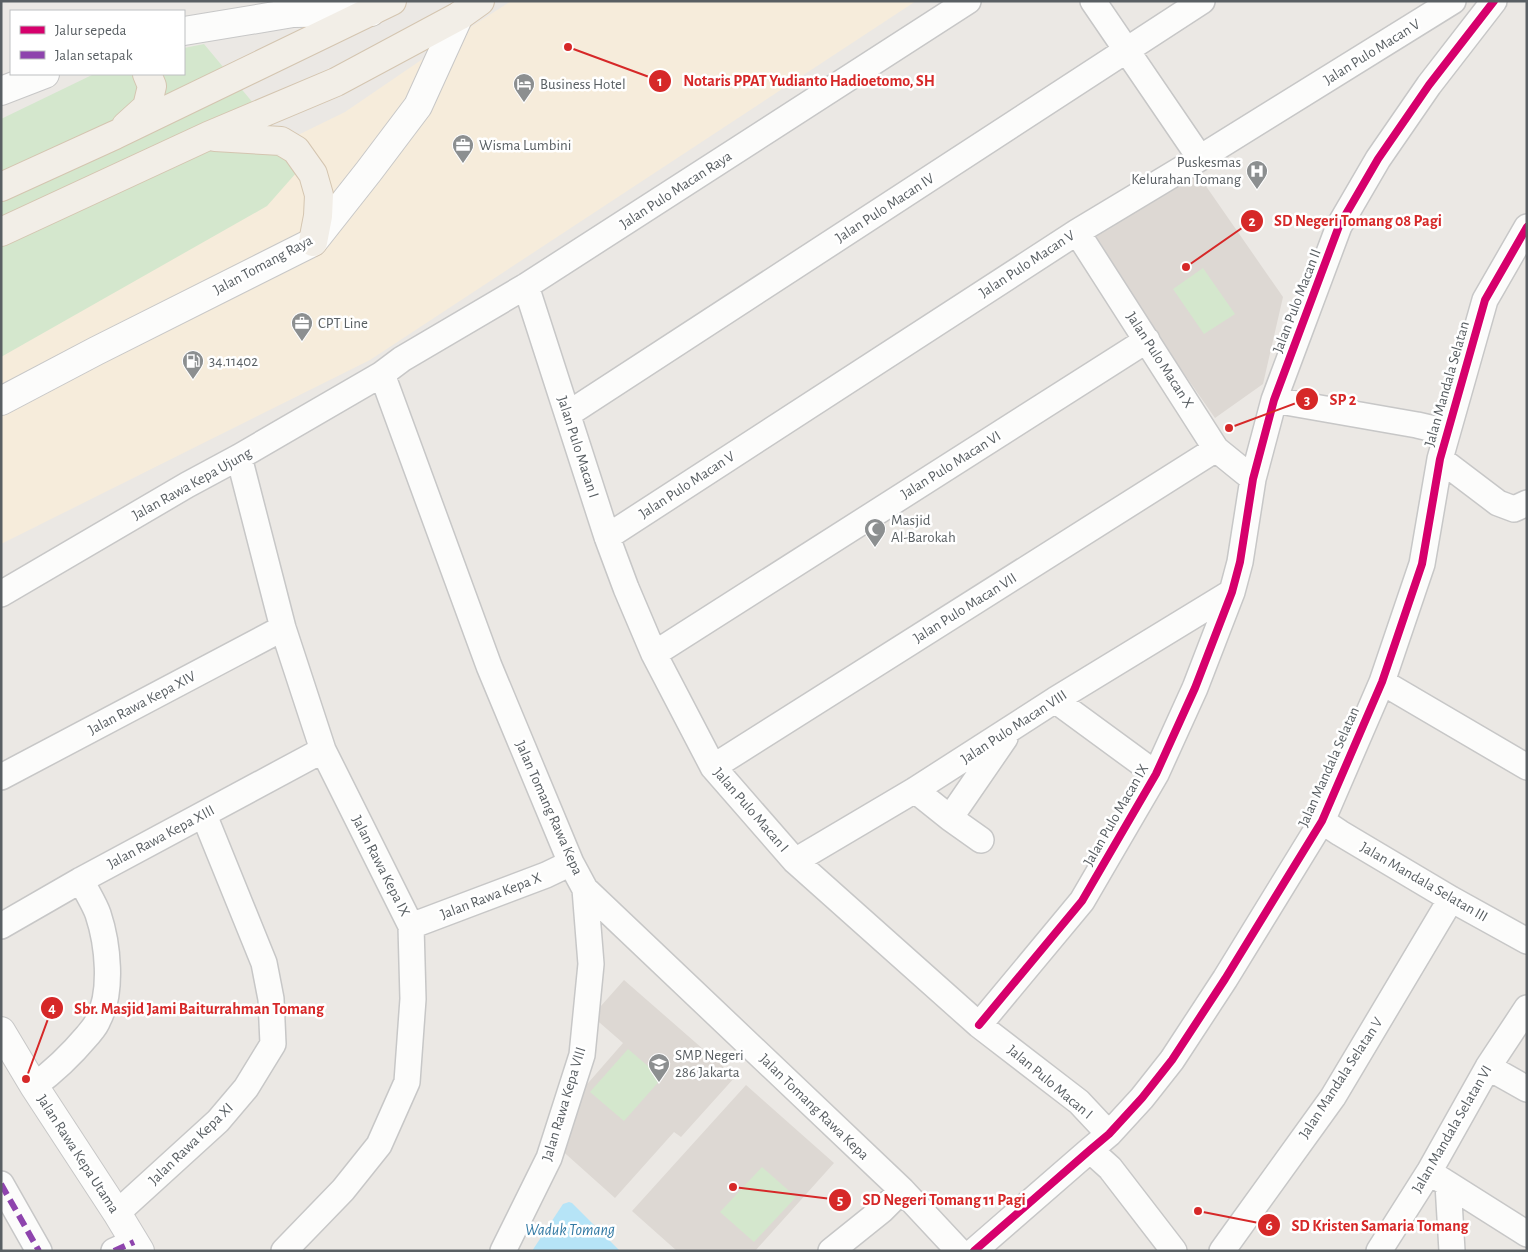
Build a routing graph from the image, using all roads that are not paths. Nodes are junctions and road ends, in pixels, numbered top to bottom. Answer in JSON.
{"nodes":[{"id":1,"x":968,"y":1,"type":"edge"},
{"id":2,"x":1093,"y":1,"type":"edge"},
{"id":3,"x":1202,"y":1,"type":"edge"},
{"id":4,"x":1453,"y":1,"type":"edge"},
{"id":5,"x":1494,"y":1,"type":"edge"},
{"id":6,"x":382,"y":6,"type":"edge"},
{"id":7,"x":470,"y":9,"type":"edge"},
{"id":8,"x":185,"y":31,"type":"edge"},
{"id":9,"x":1127,"y":50,"type":"junction"},
{"id":10,"x":42,"y":75,"type":"edge"},
{"id":11,"x":147,"y":75,"type":"edge"},
{"id":12,"x":1,"y":91,"type":"edge"},
{"id":13,"x":115,"y":135,"type":"junction"},
{"id":14,"x":208,"y":136,"type":"junction"},
{"id":15,"x":1200,"y":158,"type":"junction"},
{"id":16,"x":1,"y":187,"type":"edge"},
{"id":17,"x":1527,"y":227,"type":"edge"},
{"id":18,"x":1,"y":232,"type":"edge"},
{"id":19,"x":1077,"y":232,"type":"junction"},
{"id":20,"x":313,"y":242,"type":"junction"},
{"id":21,"x":526,"y":286,"type":"junction"},
{"id":22,"x":1147,"y":340,"type":"junction"},
{"id":23,"x":382,"y":374,"type":"junction"},
{"id":24,"x":1274,"y":400,"type":"junction"},
{"id":25,"x":1,"y":401,"type":"edge"},
{"id":26,"x":568,"y":414,"type":"junction"},
{"id":27,"x":1447,"y":432,"type":"junction"},
{"id":28,"x":1216,"y":449,"type":"junction"},
{"id":29,"x":239,"y":457,"type":"junction"},
{"id":30,"x":1440,"y":459,"type":"junction"},
{"id":31,"x":1253,"y":479,"type":"junction"},
{"id":32,"x":1527,"y":503,"type":"edge"},
{"id":33,"x":607,"y":537,"type":"junction"},
{"id":34,"x":1232,"y":592,"type":"junction"},
{"id":35,"x":1,"y":594,"type":"edge"},
{"id":36,"x":283,"y":628,"type":"junction"},
{"id":37,"x":654,"y":654,"type":"junction"},
{"id":38,"x":1382,"y":682,"type":"junction"},
{"id":39,"x":1055,"y":700,"type":"junction"},
{"id":40,"x":1012,"y":728,"type":"junction"},
{"id":41,"x":323,"y":750,"type":"junction"},
{"id":42,"x":1525,"y":762,"type":"edge"},
{"id":43,"x":713,"y":767,"type":"junction"},
{"id":44,"x":1156,"y":774,"type":"junction"},
{"id":45,"x":1,"y":777,"type":"edge"},
{"id":46,"x":915,"y":790,"type":"junction"},
{"id":47,"x":204,"y":815,"type":"junction"},
{"id":48,"x":950,"y":818,"type":"junction"},
{"id":49,"x":1322,"y":821,"type":"junction"},
{"id":50,"x":981,"y":840,"type":"dead end"},
{"id":51,"x":795,"y":861,"type":"junction"},
{"id":52,"x":570,"y":863,"type":"junction"},
{"id":53,"x":81,"y":880,"type":"junction"},
{"id":54,"x":585,"y":889,"type":"junction"},
{"id":55,"x":1451,"y":900,"type":"junction"},
{"id":56,"x":1,"y":926,"type":"edge"},
{"id":57,"x":411,"y":926,"type":"junction"},
{"id":58,"x":1527,"y":940,"type":"edge"},
{"id":59,"x":1527,"y":1008,"type":"edge"},
{"id":60,"x":979,"y":1025,"type":"junction"},
{"id":61,"x":1,"y":1031,"type":"edge"},
{"id":62,"x":1488,"y":1067,"type":"junction"},
{"id":63,"x":34,"y":1086,"type":"junction"},
{"id":64,"x":1527,"y":1089,"type":"edge"},
{"id":65,"x":1108,"y":1134,"type":"junction"},
{"id":66,"x":1090,"y":1150,"type":"junction"},
{"id":67,"x":1439,"y":1178,"type":"junction"},
{"id":68,"x":1,"y":1184,"type":"edge"},
{"id":69,"x":902,"y":1190,"type":"junction"},
{"id":70,"x":117,"y":1213,"type":"junction"},
{"id":71,"x":1527,"y":1234,"type":"edge"},
{"id":72,"x":129,"y":1248,"type":"edge"},
{"id":73,"x":39,"y":1251,"type":"edge"},
{"id":74,"x":284,"y":1251,"type":"edge"},
{"id":75,"x":503,"y":1251,"type":"edge"},
{"id":76,"x":831,"y":1251,"type":"edge"},
{"id":77,"x":959,"y":1251,"type":"edge"},
{"id":78,"x":974,"y":1251,"type":"edge"},
{"id":79,"x":1174,"y":1251,"type":"edge"},
{"id":80,"x":1222,"y":1251,"type":"edge"},
{"id":81,"x":1379,"y":1251,"type":"edge"},
{"id":82,"x":1452,"y":1251,"type":"edge"}],
"edges":[{"from":1,"to":21,"type":"street","name":"Jalan Pulo Macan Raya"},
{"from":2,"to":9,"type":"street"},
{"from":3,"to":9,"type":"street","name":"Jalan Pulo Macan IV"},
{"from":4,"to":15,"type":"street","name":"Jalan Pulo Macan V"},
{"from":5,"to":24,"type":"street","name":"Jalan Pulo Macan II"},
{"from":6,"to":8,"type":"street"},
{"from":6,"to":13,"type":"main road"},
{"from":7,"to":14,"type":"main road","name":"Jalan Tomang Raya"},
{"from":7,"to":20,"type":"street","name":"Jalan Tomang Raya"},
{"from":9,"to":15,"type":"street"},
{"from":9,"to":26,"type":"street","name":"Jalan Pulo Macan IV"},
{"from":10,"to":12,"type":"street"},
{"from":11,"to":13,"type":"main road"},
{"from":13,"to":16,"type":"main road"},
{"from":14,"to":18,"type":"main road","name":"Jalan Tomang Raya"},
{"from":14,"to":20,"type":"main road"},
{"from":15,"to":19,"type":"street","name":"Jalan Pulo Macan V"},
{"from":17,"to":27,"type":"street","name":"Jalan Mandala Selatan"},
{"from":19,"to":22,"type":"street","name":"Jalan Pulo Macan X"},
{"from":19,"to":33,"type":"street","name":"Jalan Pulo Macan V"},
{"from":20,"to":25,"type":"street","name":"Jalan Tomang Raya"},
{"from":21,"to":23,"type":"street","name":"Jalan Pulo Macan Raya"},
{"from":21,"to":26,"type":"street","name":"Jalan Pulo Macan I"},
{"from":22,"to":28,"type":"street","name":"Jalan Pulo Macan X"},
{"from":22,"to":37,"type":"street","name":"Jalan Pulo Macan VI"},
{"from":23,"to":29,"type":"street","name":"Jalan Rawa Kepa Ujung"},
{"from":23,"to":52,"type":"street","name":"Jalan Tomang Rawa Kepa"},
{"from":24,"to":27,"type":"street"},
{"from":24,"to":31,"type":"street","name":"Jalan Pulo Macan II"},
{"from":26,"to":33,"type":"street","name":"Jalan Pulo Macan I"},
{"from":27,"to":30,"type":"street","name":"Jalan Mandala Selatan"},
{"from":28,"to":31,"type":"street","name":"Jalan Pulo Macan X"},
{"from":28,"to":43,"type":"street","name":"Jalan Pulo Macan VII"},
{"from":29,"to":35,"type":"street","name":"Jalan Rawa Kepa Ujung"},
{"from":29,"to":36,"type":"street","name":"Jalan Rawa Kepa IX"},
{"from":30,"to":32,"type":"street"},
{"from":30,"to":38,"type":"street","name":"Jalan Mandala Selatan"},
{"from":31,"to":34,"type":"street","name":"Jalan Pulo Macan II"},
{"from":33,"to":37,"type":"street","name":"Jalan Pulo Macan I"},
{"from":34,"to":39,"type":"street","name":"Jalan Pulo Macan VIII"},
{"from":34,"to":44,"type":"street","name":"Jalan Pulo Macan IX"},
{"from":36,"to":41,"type":"street","name":"Jalan Rawa Kepa IX"},
{"from":36,"to":45,"type":"street","name":"Jalan Rawa Kepa XIV"},
{"from":37,"to":43,"type":"street","name":"Jalan Pulo Macan I"},
{"from":38,"to":42,"type":"street"},
{"from":38,"to":49,"type":"street","name":"Jalan Mandala Selatan"},
{"from":39,"to":40,"type":"street","name":"Jalan Pulo Macan VIII"},
{"from":39,"to":44,"type":"street"},
{"from":40,"to":46,"type":"street","name":"Jalan Pulo Macan VIII"},
{"from":40,"to":48,"type":"street"},
{"from":41,"to":47,"type":"street","name":"Jalan Rawa Kepa XIII"},
{"from":41,"to":57,"type":"street","name":"Jalan Rawa Kepa IX"},
{"from":43,"to":51,"type":"street","name":"Jalan Pulo Macan I"},
{"from":44,"to":60,"type":"street","name":"Jalan Pulo Macan IX"},
{"from":46,"to":48,"type":"street"},
{"from":46,"to":51,"type":"street","name":"Jalan Pulo Macan VIII"},
{"from":47,"to":53,"type":"street","name":"Jalan Rawa Kepa XIII"},
{"from":47,"to":70,"type":"street","name":"Jalan Rawa Kepa XI"},
{"from":48,"to":50,"type":"street"},
{"from":49,"to":55,"type":"street","name":"Jalan Mandala Selatan III"},
{"from":49,"to":65,"type":"street","name":"Jalan Mandala Selatan"},
{"from":51,"to":60,"type":"street","name":"Jalan Pulo Macan I"},
{"from":52,"to":54,"type":"street","name":"Jalan Tomang Rawa Kepa"},
{"from":52,"to":57,"type":"street","name":"Jalan Rawa Kepa X"},
{"from":53,"to":56,"type":"street","name":"Jalan Rawa Kepa XIII"},
{"from":53,"to":63,"type":"street"},
{"from":54,"to":69,"type":"street","name":"Jalan Tomang Rawa Kepa"},
{"from":54,"to":75,"type":"street","name":"Jalan Rawa Kepa VIII"},
{"from":55,"to":58,"type":"street","name":"Jalan Mandala Selatan III"},
{"from":55,"to":80,"type":"street","name":"Jalan Mandala Selatan V"},
{"from":57,"to":74,"type":"street","name":"Jalan Rawa Kepa IX"},
{"from":59,"to":62,"type":"street","name":"Jalan Mandala Selatan VI"},
{"from":60,"to":65,"type":"street","name":"Jalan Pulo Macan I"},
{"from":61,"to":63,"type":"street","name":"Jalan Rawa Kepa Utama"},
{"from":62,"to":64,"type":"street"},
{"from":62,"to":67,"type":"street","name":"Jalan Mandala Selatan VI"},
{"from":63,"to":70,"type":"street","name":"Jalan Rawa Kepa Utama"},
{"from":65,"to":66,"type":"street","name":"Jalan Mandala Selatan"},
{"from":66,"to":78,"type":"street","name":"Jalan Mandala Selatan"},
{"from":66,"to":79,"type":"street"},
{"from":67,"to":71,"type":"street"},
{"from":67,"to":81,"type":"street","name":"Jalan Mandala Selatan VI"},
{"from":67,"to":82,"type":"street"},
{"from":68,"to":73,"type":"street"},
{"from":69,"to":76,"type":"street"},
{"from":69,"to":77,"type":"street","name":"Jalan Tomang Rawa Kepa"},
{"from":70,"to":72,"type":"street","name":"Jalan Rawa Kepa Utama"}]}
